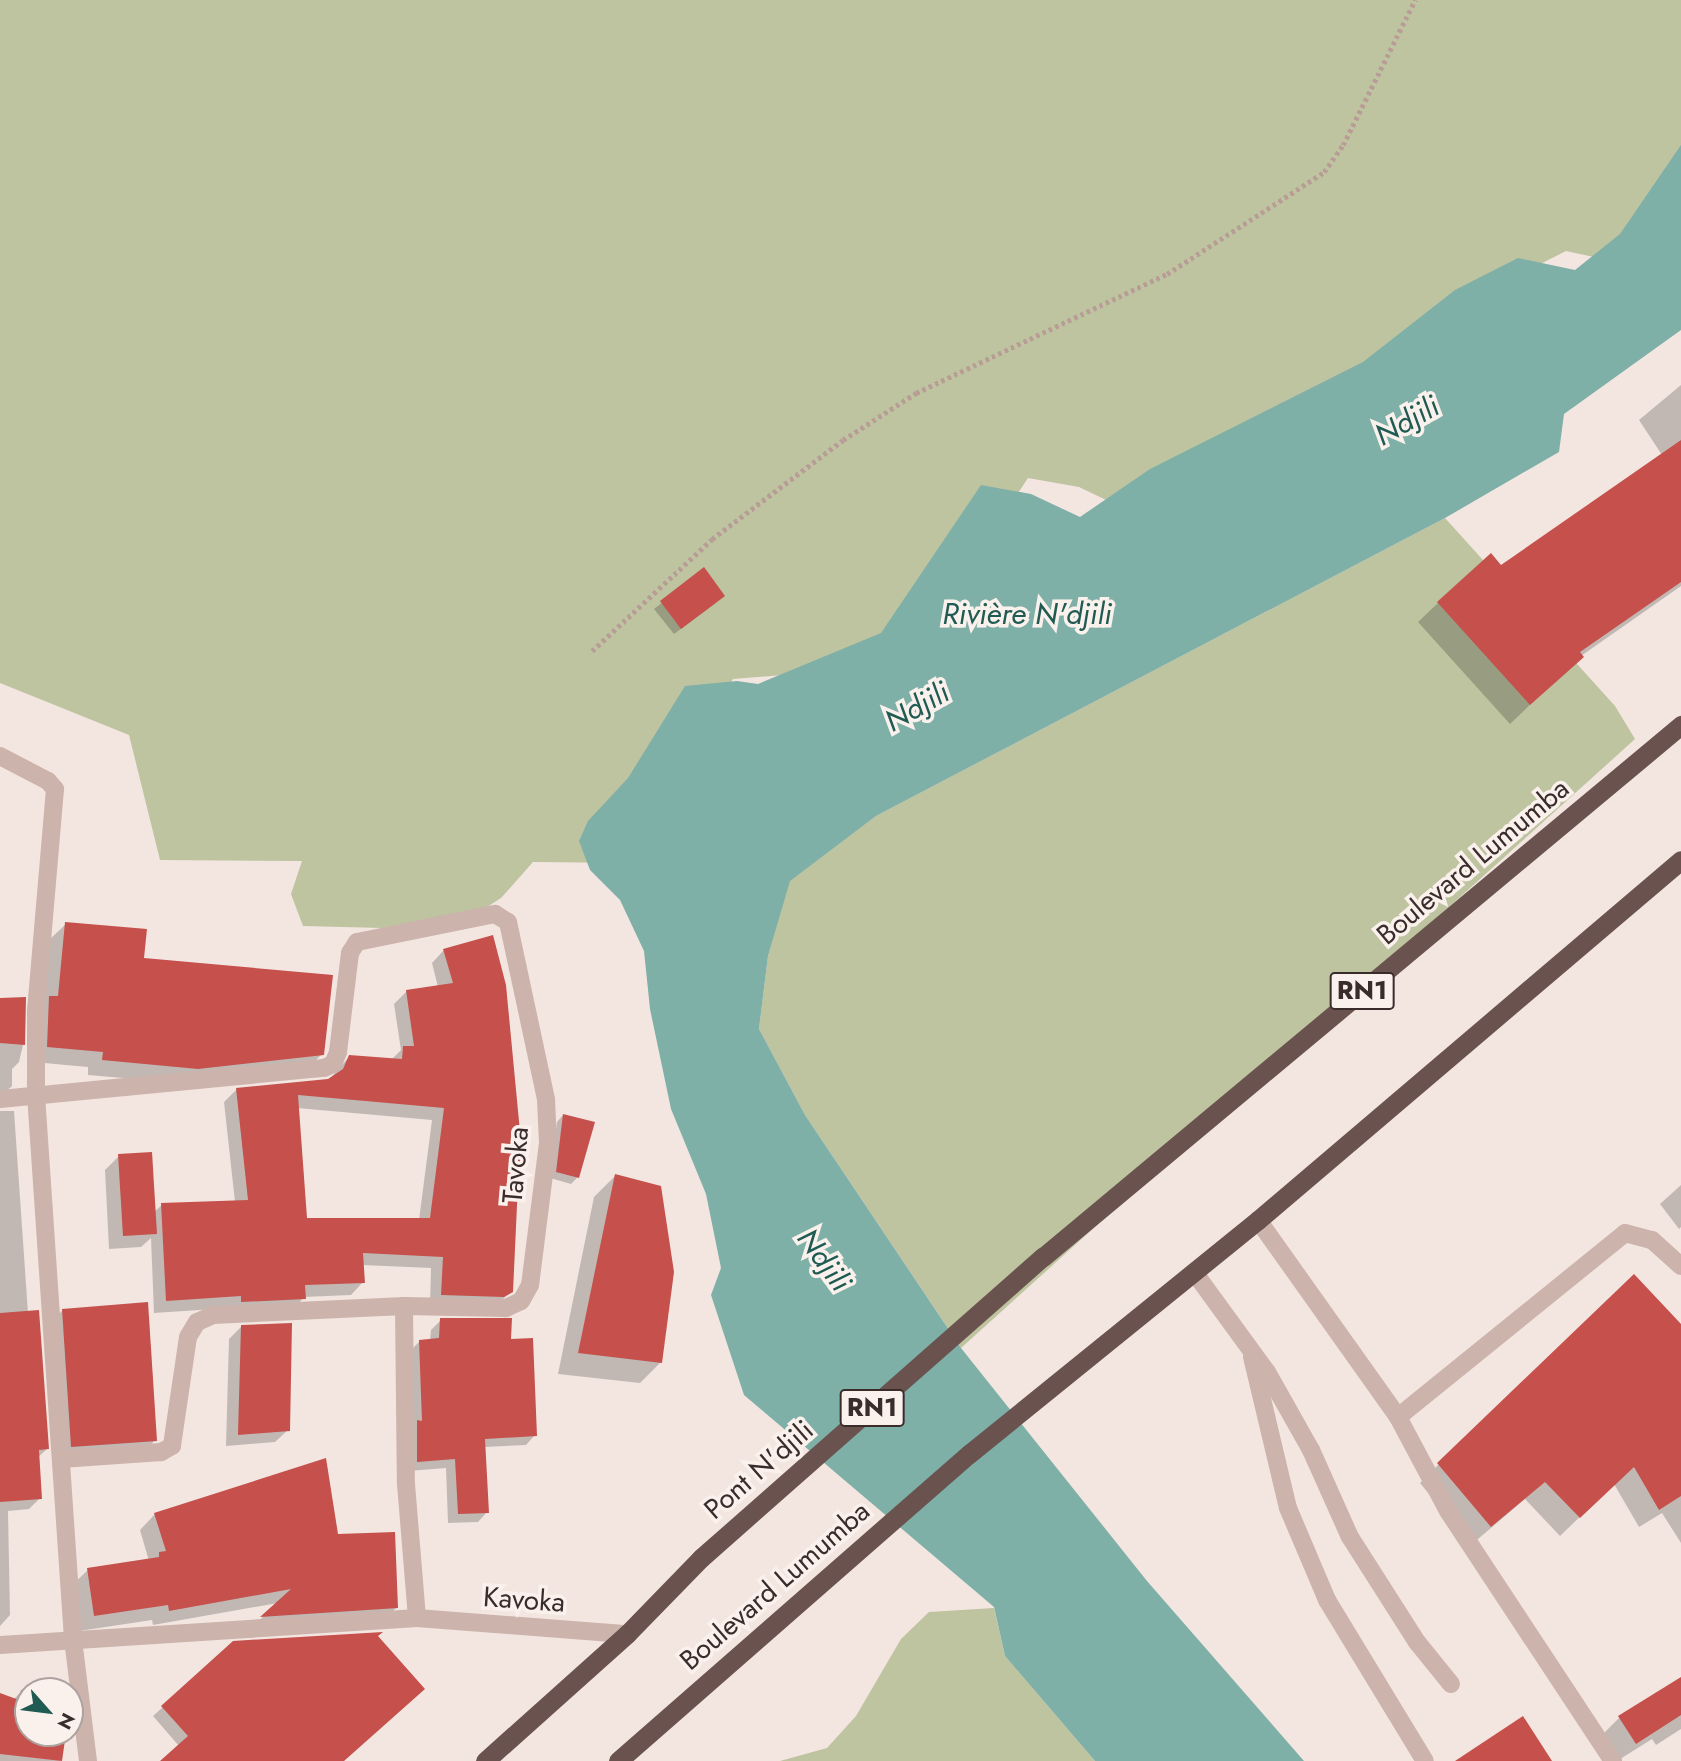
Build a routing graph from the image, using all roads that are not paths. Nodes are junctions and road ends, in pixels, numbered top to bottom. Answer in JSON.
{"nodes":[{"id":1,"x":1681,"y":725,"type":"edge"},
{"id":2,"x":0,"y":756,"type":"edge"},
{"id":3,"x":1681,"y":860,"type":"edge"},
{"id":4,"x":36,"y":1095,"type":"junction"},
{"id":5,"x":0,"y":1099,"type":"edge"},
{"id":6,"x":1258,"y":1220,"type":"junction"},
{"id":7,"x":1043,"y":1257,"type":"joint"},
{"id":8,"x":1681,"y":1266,"type":"edge"},
{"id":9,"x":1194,"y":1272,"type":"junction"},
{"id":10,"x":404,"y":1306,"type":"junction"},
{"id":11,"x":1251,"y":1350,"type":"junction"},
{"id":12,"x":1398,"y":1417,"type":"junction"},
{"id":13,"x":61,"y":1459,"type":"junction"},
{"id":14,"x":416,"y":1618,"type":"junction"},
{"id":15,"x":627,"y":1634,"type":"junction"},
{"id":16,"x":73,"y":1639,"type":"junction"},
{"id":17,"x":0,"y":1645,"type":"edge"},
{"id":18,"x":1451,"y":1684,"type":"dead end"},
{"id":19,"x":88,"y":1761,"type":"edge"},
{"id":20,"x":485,"y":1761,"type":"edge"},
{"id":21,"x":618,"y":1761,"type":"edge"},
{"id":22,"x":1425,"y":1761,"type":"edge"},
{"id":23,"x":1613,"y":1761,"type":"edge"}],
"edges":[{"from":1,"to":7,"type":"highway","name":"Boulevard Lumumba","number":"RN1"},
{"from":2,"to":4,"type":"street"},
{"from":3,"to":6,"type":"highway"},
{"from":4,"to":5,"type":"street"},
{"from":4,"to":10,"type":"street","name":"Tavoka"},
{"from":4,"to":13,"type":"street"},
{"from":6,"to":9,"type":"highway"},
{"from":6,"to":12,"type":"street"},
{"from":7,"to":15,"type":"highway","name":"Pont N'djili","number":"RN1"},
{"from":8,"to":12,"type":"street"},
{"from":9,"to":11,"type":"street"},
{"from":9,"to":21,"type":"highway","name":"Boulevard Lumumba"},
{"from":10,"to":13,"type":"street","name":"Tavoka"},
{"from":10,"to":14,"type":"street"},
{"from":11,"to":18,"type":"street"},
{"from":11,"to":22,"type":"street"},
{"from":12,"to":23,"type":"street"},
{"from":13,"to":16,"type":"street"},
{"from":14,"to":15,"type":"street","name":"Kavoka"},
{"from":14,"to":16,"type":"street","name":"Kavoka"},
{"from":15,"to":20,"type":"highway","number":"RN1"},
{"from":16,"to":17,"type":"street","name":"Kavoka"},
{"from":16,"to":19,"type":"street"}]}
